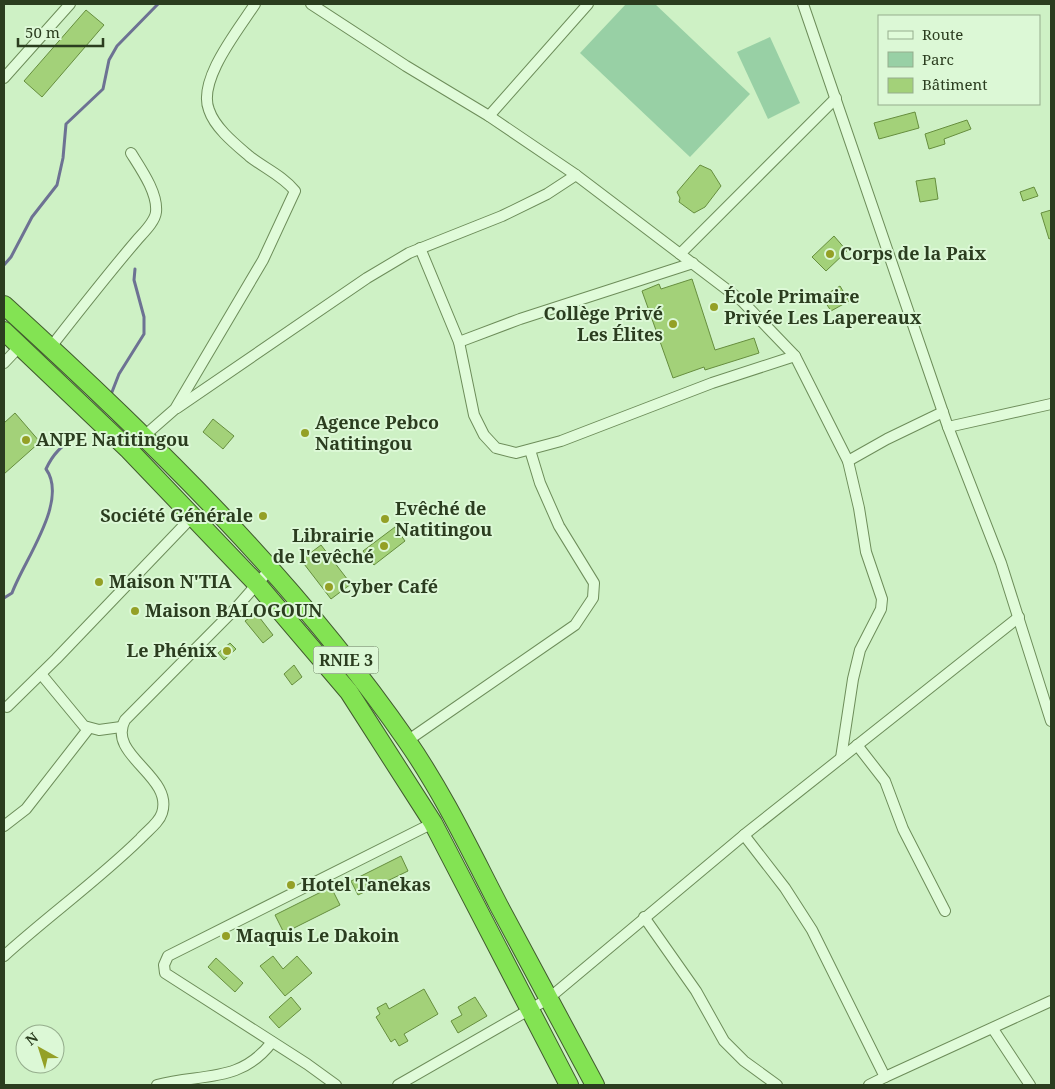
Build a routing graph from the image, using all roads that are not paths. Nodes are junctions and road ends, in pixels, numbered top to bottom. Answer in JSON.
{"nodes":[{"id":1,"x":70,"y":4,"type":"edge"},
{"id":2,"x":255,"y":4,"type":"edge"},
{"id":3,"x":311,"y":4,"type":"edge"},
{"id":4,"x":588,"y":4,"type":"edge"},
{"id":5,"x":803,"y":4,"type":"edge"},
{"id":6,"x":4,"y":78,"type":"edge"},
{"id":7,"x":836,"y":98,"type":"junction"},
{"id":8,"x":489,"y":116,"type":"junction"},
{"id":9,"x":131,"y":154,"type":"dead end"},
{"id":10,"x":576,"y":175,"type":"junction"},
{"id":11,"x":420,"y":248,"type":"junction"},
{"id":12,"x":680,"y":254,"type":"junction"},
{"id":13,"x":693,"y":263,"type":"junction"},
{"id":14,"x":4,"y":305,"type":"edge"},
{"id":15,"x":4,"y":331,"type":"edge"},
{"id":16,"x":459,"y":342,"type":"junction"},
{"id":17,"x":20,"y":346,"type":"junction"},
{"id":18,"x":50,"y":348,"type":"junction"},
{"id":19,"x":795,"y":356,"type":"junction"},
{"id":20,"x":4,"y":363,"type":"edge"},
{"id":21,"x":1051,"y":404,"type":"edge"},
{"id":22,"x":175,"y":409,"type":"junction"},
{"id":23,"x":943,"y":412,"type":"junction"},
{"id":24,"x":948,"y":428,"type":"junction"},
{"id":25,"x":143,"y":437,"type":"junction"},
{"id":26,"x":530,"y":450,"type":"junction"},
{"id":27,"x":848,"y":461,"type":"junction"},
{"id":28,"x":192,"y":517,"type":"junction"},
{"id":29,"x":271,"y":568,"type":"junction"},
{"id":30,"x":258,"y":585,"type":"junction"},
{"id":31,"x":1019,"y":617,"type":"junction"},
{"id":32,"x":41,"y":674,"type":"junction"},
{"id":33,"x":7,"y":707,"type":"dead end"},
{"id":34,"x":1051,"y":721,"type":"edge"},
{"id":35,"x":89,"y":728,"type":"junction"},
{"id":36,"x":121,"y":728,"type":"junction"},
{"id":37,"x":407,"y":741,"type":"junction"},
{"id":38,"x":857,"y":745,"type":"junction"},
{"id":39,"x":841,"y":758,"type":"junction"},
{"id":40,"x":433,"y":823,"type":"junction"},
{"id":41,"x":4,"y":826,"type":"edge"},
{"id":42,"x":744,"y":835,"type":"junction"},
{"id":43,"x":945,"y":911,"type":"dead end"},
{"id":44,"x":644,"y":917,"type":"junction"},
{"id":45,"x":4,"y":956,"type":"edge"},
{"id":46,"x":548,"y":999,"type":"junction"},
{"id":47,"x":1051,"y":1001,"type":"edge"},
{"id":48,"x":531,"y":1009,"type":"junction"},
{"id":49,"x":993,"y":1029,"type":"junction"},
{"id":50,"x":272,"y":1042,"type":"junction"},
{"id":51,"x":885,"y":1077,"type":"junction"},
{"id":52,"x":321,"y":1080,"type":"edge"},
{"id":53,"x":157,"y":1085,"type":"edge"},
{"id":54,"x":336,"y":1085,"type":"edge"},
{"id":55,"x":398,"y":1085,"type":"edge"},
{"id":56,"x":569,"y":1085,"type":"edge"},
{"id":57,"x":595,"y":1085,"type":"edge"},
{"id":58,"x":777,"y":1085,"type":"edge"},
{"id":59,"x":869,"y":1085,"type":"edge"},
{"id":60,"x":1030,"y":1085,"type":"edge"}],
"edges":[{"from":1,"to":6,"type":"street"},
{"from":2,"to":22,"type":"street"},
{"from":3,"to":8,"type":"street"},
{"from":4,"to":8,"type":"street"},
{"from":5,"to":7,"type":"street"},
{"from":7,"to":12,"type":"street"},
{"from":7,"to":23,"type":"street"},
{"from":8,"to":10,"type":"street"},
{"from":9,"to":18,"type":"street"},
{"from":10,"to":11,"type":"street"},
{"from":10,"to":12,"type":"street"},
{"from":11,"to":16,"type":"street"},
{"from":11,"to":22,"type":"street"},
{"from":12,"to":13,"type":"street"},
{"from":13,"to":16,"type":"street"},
{"from":13,"to":19,"type":"street"},
{"from":14,"to":18,"type":"highway","number":"RNIE 3"},
{"from":15,"to":17,"type":"highway","number":"RNIE 3"},
{"from":16,"to":26,"type":"street"},
{"from":17,"to":20,"type":"street"},
{"from":17,"to":28,"type":"highway","number":"RNIE 3"},
{"from":18,"to":25,"type":"highway","number":"RNIE 3"},
{"from":19,"to":26,"type":"street"},
{"from":19,"to":27,"type":"street"},
{"from":21,"to":24,"type":"street"},
{"from":22,"to":25,"type":"street"},
{"from":23,"to":24,"type":"street"},
{"from":23,"to":27,"type":"street"},
{"from":24,"to":31,"type":"street"},
{"from":25,"to":29,"type":"highway","number":"RNIE 3"},
{"from":26,"to":37,"type":"street"},
{"from":27,"to":39,"type":"street"},
{"from":28,"to":30,"type":"highway","number":"RNIE 3"},
{"from":28,"to":32,"type":"street"},
{"from":29,"to":30,"type":"street"},
{"from":29,"to":37,"type":"highway","number":"RNIE 3"},
{"from":30,"to":36,"type":"street"},
{"from":30,"to":40,"type":"highway","number":"RNIE 3"},
{"from":31,"to":34,"type":"street"},
{"from":31,"to":38,"type":"street"},
{"from":32,"to":33,"type":"street"},
{"from":32,"to":35,"type":"street"},
{"from":35,"to":36,"type":"street"},
{"from":35,"to":41,"type":"street"},
{"from":36,"to":45,"type":"street"},
{"from":37,"to":46,"type":"highway","number":"RNIE 3"},
{"from":38,"to":39,"type":"street"},
{"from":38,"to":43,"type":"street"},
{"from":39,"to":42,"type":"street"},
{"from":40,"to":48,"type":"highway","number":"RNIE 3"},
{"from":40,"to":50,"type":"street"},
{"from":42,"to":44,"type":"street"},
{"from":42,"to":51,"type":"street"},
{"from":44,"to":46,"type":"street"},
{"from":44,"to":58,"type":"street"},
{"from":46,"to":48,"type":"street"},
{"from":46,"to":57,"type":"highway","number":"RNIE 3"},
{"from":47,"to":49,"type":"street"},
{"from":48,"to":55,"type":"street"},
{"from":48,"to":56,"type":"highway","number":"RNIE 3"},
{"from":49,"to":51,"type":"street"},
{"from":49,"to":60,"type":"street"},
{"from":50,"to":52,"type":"street"},
{"from":50,"to":53,"type":"street"},
{"from":51,"to":59,"type":"street"},
{"from":52,"to":54,"type":"street"}]}
